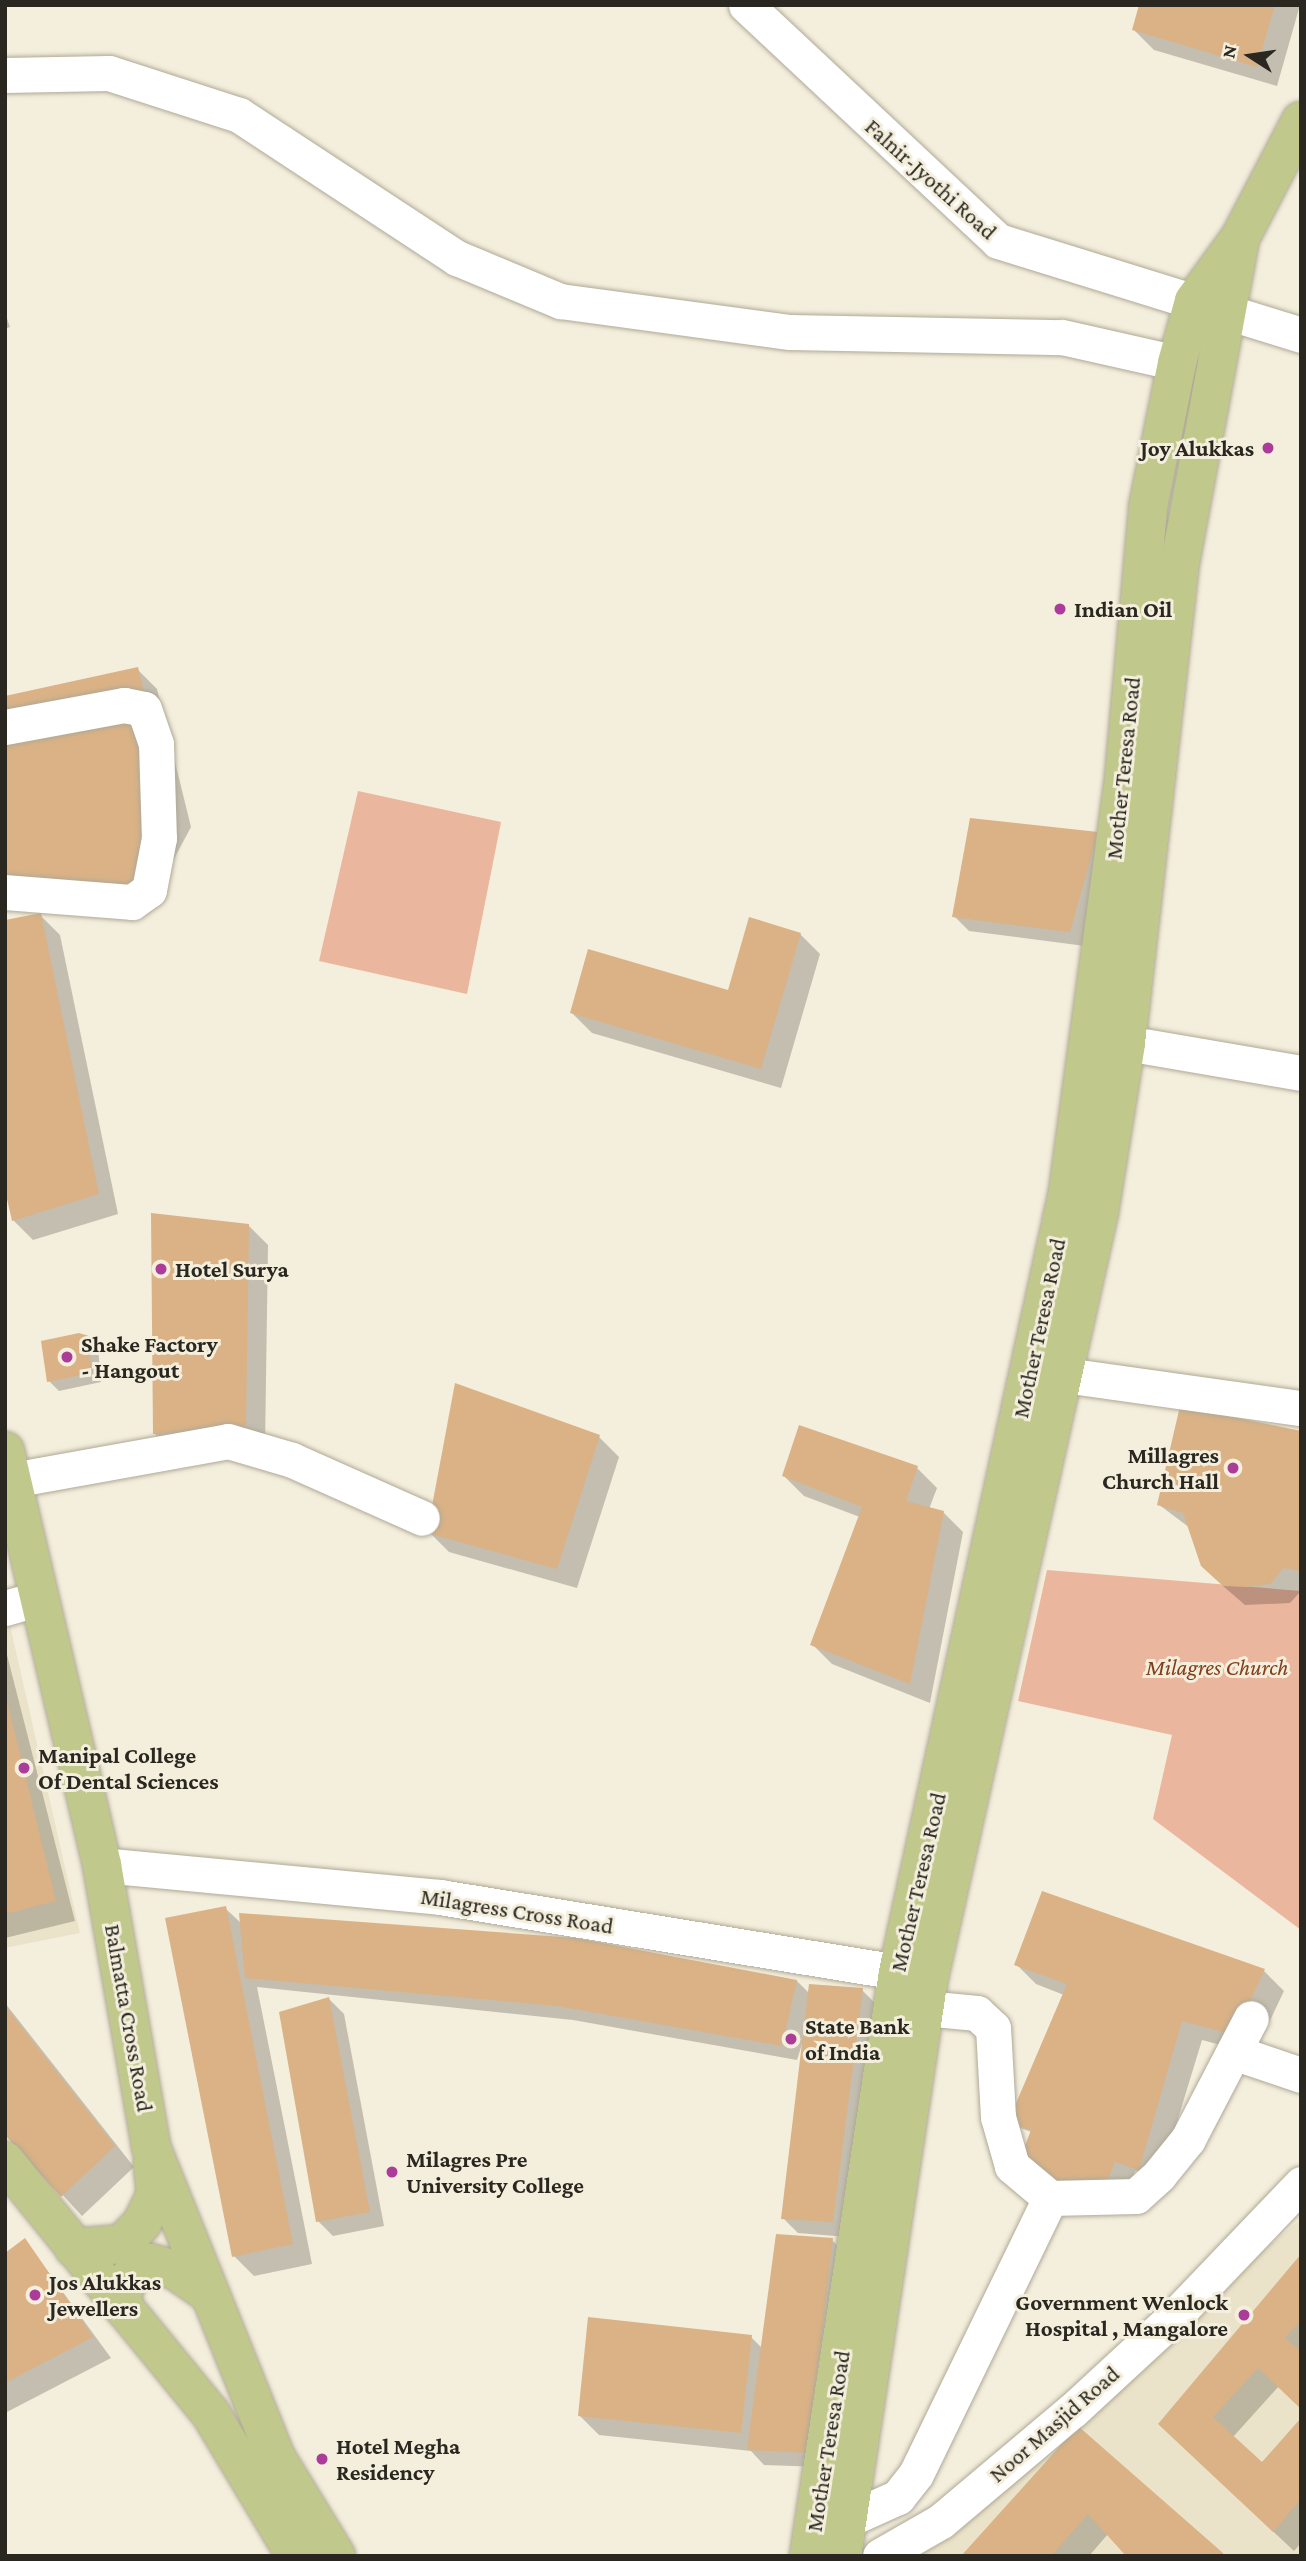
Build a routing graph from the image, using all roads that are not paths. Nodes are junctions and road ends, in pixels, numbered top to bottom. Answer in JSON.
{"nodes":[{"id":1,"x":746,"y":5,"type":"edge"},
{"id":2,"x":5,"y":75,"type":"edge"},
{"id":3,"x":1301,"y":121,"type":"edge"},
{"id":4,"x":1211,"y":307,"type":"junction"},
{"id":5,"x":1301,"y":335,"type":"edge"},
{"id":6,"x":1177,"y":363,"type":"junction"},
{"id":7,"x":1148,"y":508,"type":"junction"},
{"id":8,"x":1189,"y":512,"type":"junction"},
{"id":9,"x":5,"y":727,"type":"edge"},
{"id":10,"x":5,"y":892,"type":"edge"},
{"id":11,"x":1126,"y":1043,"type":"junction"},
{"id":12,"x":1301,"y":1073,"type":"edge"},
{"id":13,"x":1065,"y":1375,"type":"junction"},
{"id":14,"x":1301,"y":1408,"type":"edge"},
{"id":15,"x":9,"y":1466,"type":"edge"},
{"id":16,"x":422,"y":1518,"type":"dead end"},
{"id":17,"x":22,"y":1603,"type":"edge"},
{"id":18,"x":102,"y":1865,"type":"junction"},
{"id":19,"x":917,"y":1986,"type":"junction"},
{"id":20,"x":1251,"y":2018,"type":"dead end"},
{"id":21,"x":1236,"y":2053,"type":"junction"},
{"id":22,"x":1301,"y":2075,"type":"edge"},
{"id":23,"x":151,"y":2147,"type":"junction"},
{"id":24,"x":5,"y":2161,"type":"edge"},
{"id":25,"x":1301,"y":2184,"type":"edge"},
{"id":26,"x":1050,"y":2198,"type":"junction"},
{"id":27,"x":74,"y":2248,"type":"junction"},
{"id":28,"x":208,"y":2293,"type":"junction"},
{"id":29,"x":125,"y":2309,"type":"junction"},
{"id":30,"x":849,"y":2519,"type":"junction"},
{"id":31,"x":296,"y":2556,"type":"edge"},
{"id":32,"x":336,"y":2556,"type":"edge"},
{"id":33,"x":809,"y":2556,"type":"edge"},
{"id":34,"x":842,"y":2556,"type":"edge"},
{"id":35,"x":880,"y":2556,"type":"edge"}],
"edges":[{"from":1,"to":4,"type":"street","name":"Falnir-Jyothi Road"},
{"from":2,"to":6,"type":"street"},
{"from":3,"to":4,"type":"main road","name":"Mother Teresa Road"},
{"from":4,"to":5,"type":"street","name":"Falnir-Jyothi Road"},
{"from":4,"to":6,"type":"main road","name":"Mother Teresa Road"},
{"from":4,"to":8,"type":"main road"},
{"from":6,"to":7,"type":"main road","name":"Mother Teresa Road"},
{"from":7,"to":8,"type":"main road"},
{"from":7,"to":19,"type":"main road","name":"Mother Teresa Road"},
{"from":8,"to":11,"type":"main road"},
{"from":9,"to":10,"type":"street"},
{"from":11,"to":12,"type":"street"},
{"from":11,"to":13,"type":"main road"},
{"from":13,"to":14,"type":"street"},
{"from":13,"to":19,"type":"main road"},
{"from":15,"to":16,"type":"street"},
{"from":15,"to":17,"type":"main road","name":"Balmatta Cross Road"},
{"from":17,"to":18,"type":"main road","name":"Balmatta Cross Road"},
{"from":18,"to":19,"type":"street","name":"Milagress Cross Road"},
{"from":18,"to":23,"type":"main road","name":"Balmatta Cross Road"},
{"from":19,"to":26,"type":"street","name":"Milagress Cross Road"},
{"from":19,"to":30,"type":"main road"},
{"from":19,"to":33,"type":"main road","name":"Mother Teresa Road"},
{"from":20,"to":21,"type":"street"},
{"from":21,"to":22,"type":"street"},
{"from":21,"to":26,"type":"street"},
{"from":23,"to":27,"type":"main road"},
{"from":23,"to":28,"type":"main road","name":"Balmatta Cross Road"},
{"from":24,"to":27,"type":"main road"},
{"from":25,"to":35,"type":"street","name":"Noor Masjid Road"},
{"from":26,"to":30,"type":"street"},
{"from":27,"to":29,"type":"main road"},
{"from":28,"to":29,"type":"main road"},
{"from":28,"to":32,"type":"main road","name":"Balmatta Cross Road"},
{"from":29,"to":31,"type":"main road"},
{"from":30,"to":34,"type":"main road"}]}
